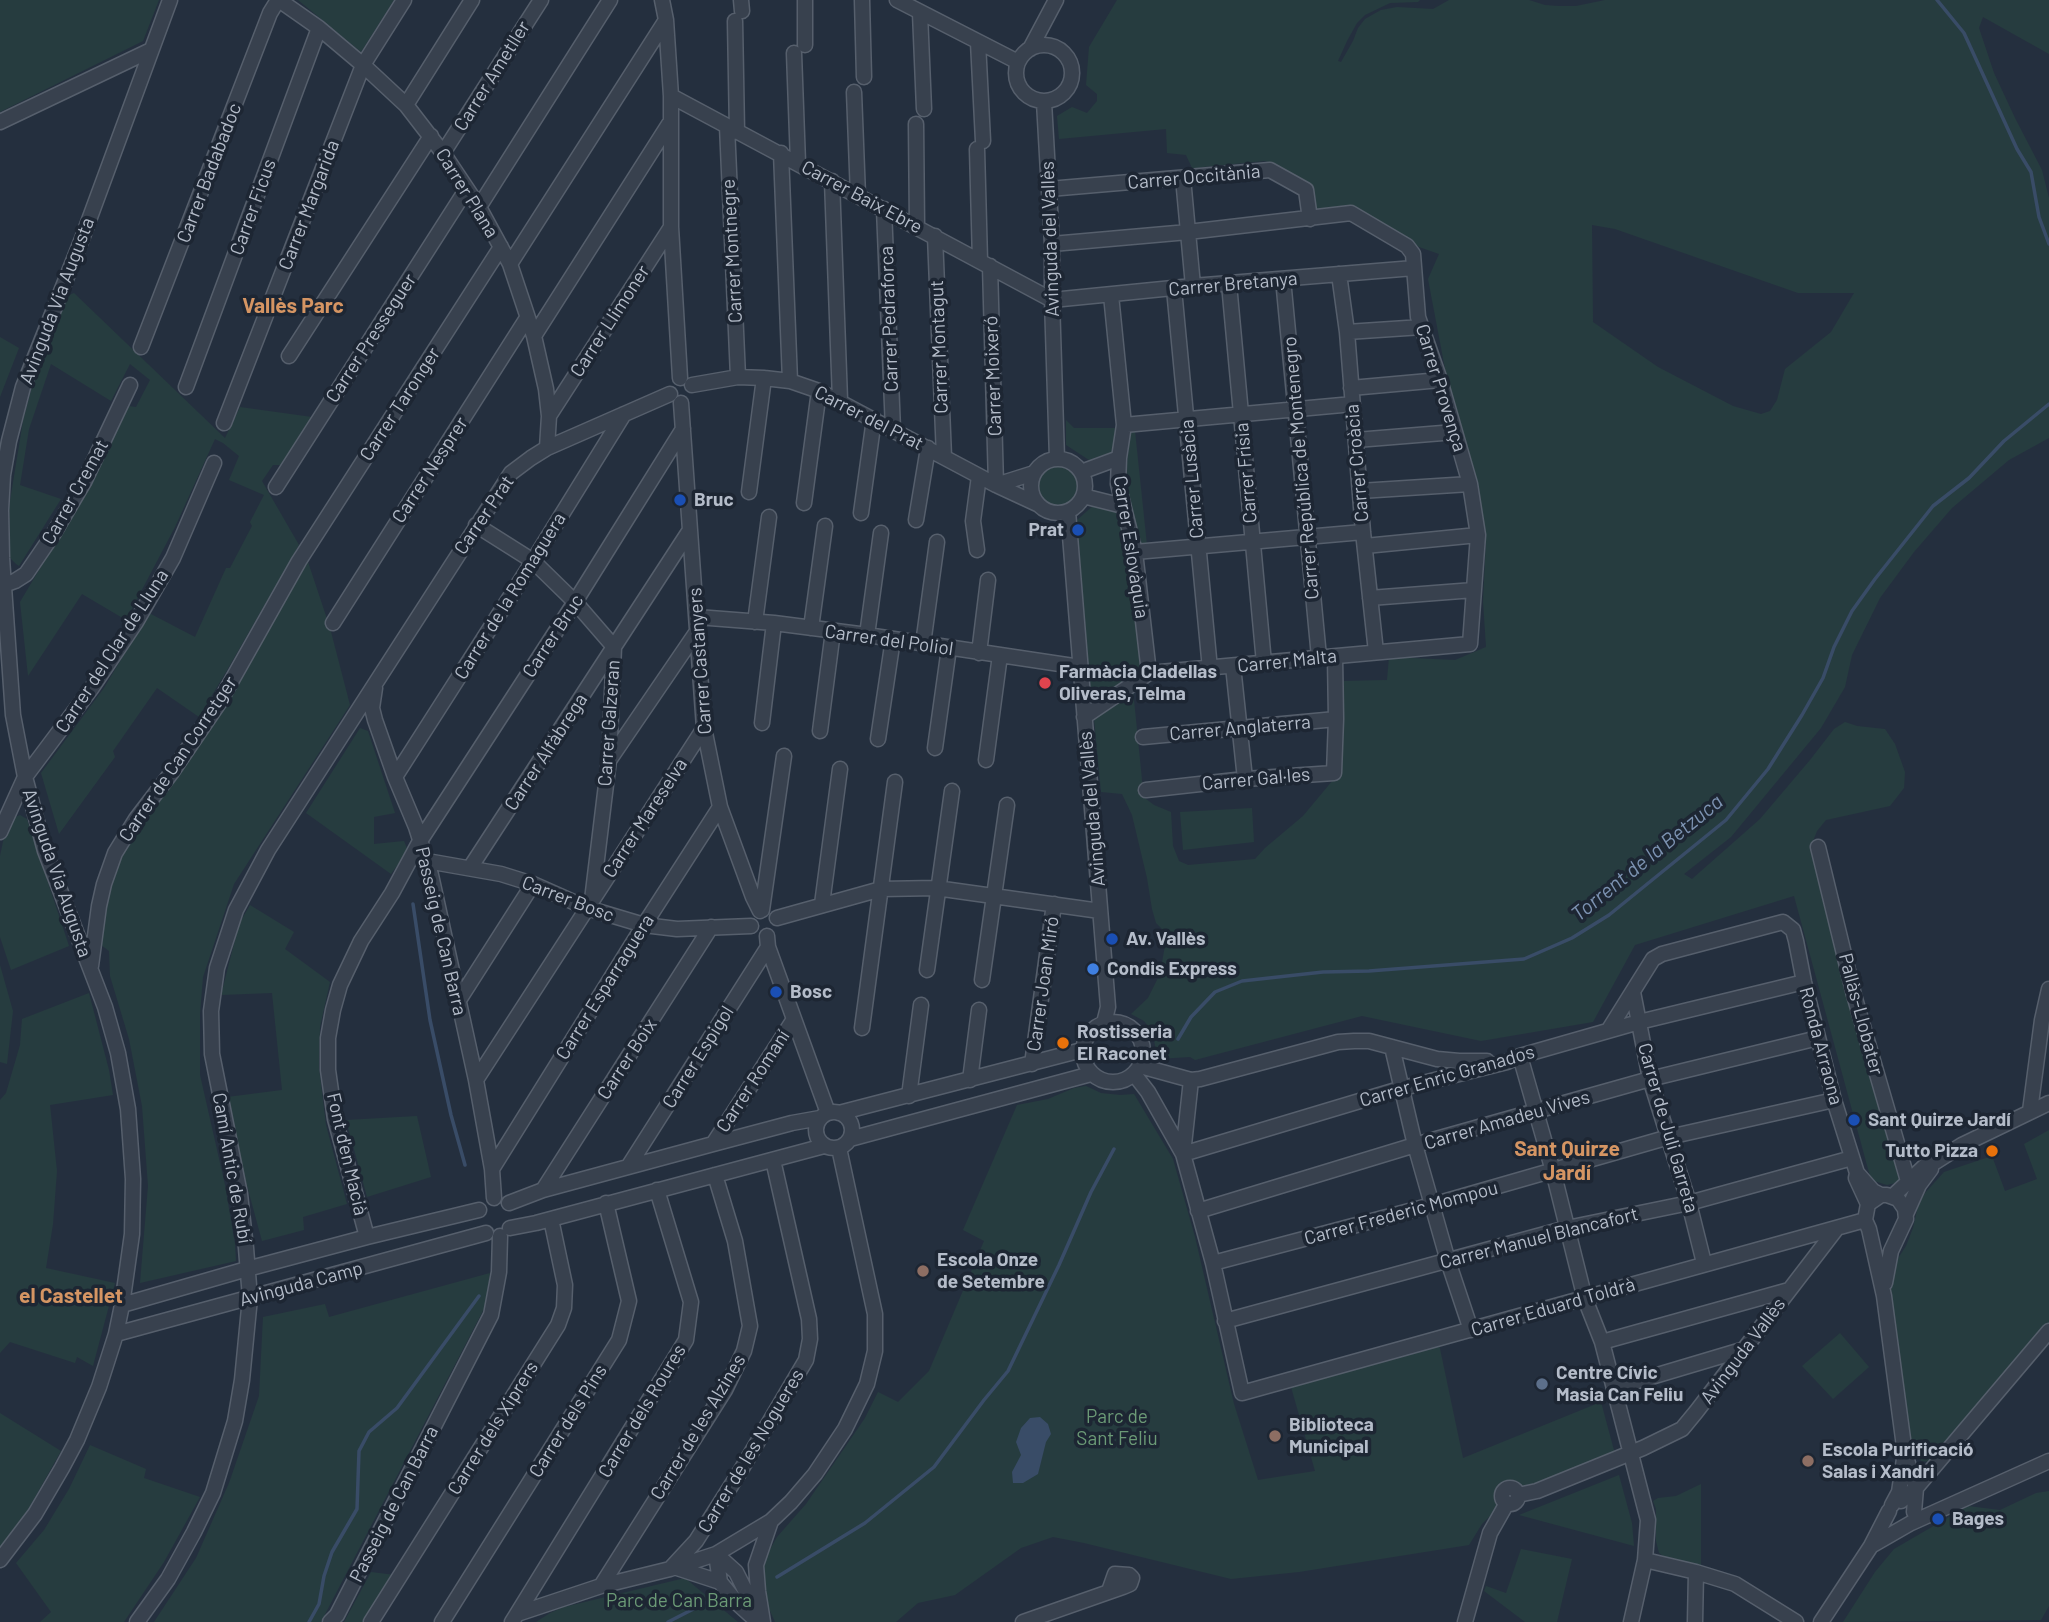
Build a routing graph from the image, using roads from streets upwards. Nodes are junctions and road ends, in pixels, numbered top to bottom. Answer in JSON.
{"nodes":[{"id":1,"x":278,"y":0,"type":"edge"},
{"id":2,"x":404,"y":0,"type":"edge"},
{"id":3,"x":472,"y":0,"type":"edge"},
{"id":4,"x":541,"y":0,"type":"edge"},
{"id":5,"x":610,"y":0,"type":"edge"},
{"id":6,"x":662,"y":0,"type":"edge"},
{"id":7,"x":805,"y":0,"type":"edge"},
{"id":8,"x":862,"y":0,"type":"edge"},
{"id":9,"x":898,"y":0,"type":"edge"},
{"id":10,"x":1056,"y":0,"type":"edge"},
{"id":11,"x":167,"y":6,"type":"edge"},
{"id":12,"x":740,"y":11,"type":"edge"},
{"id":13,"x":920,"y":13,"type":"junction"},
{"id":14,"x":666,"y":20,"type":"junction"},
{"id":15,"x":319,"y":28,"type":"junction"},
{"id":16,"x":978,"y":42,"type":"junction"},
{"id":17,"x":1030,"y":49,"type":"junction"},
{"id":18,"x":151,"y":50,"type":"junction"},
{"id":19,"x":1018,"y":62,"type":"junction"},
{"id":20,"x":363,"y":65,"type":"junction"},
{"id":21,"x":864,"y":77,"type":"dead end"},
{"id":22,"x":854,"y":92,"type":"dead end"},
{"id":23,"x":671,"y":96,"type":"junction"},
{"id":24,"x":1044,"y":102,"type":"junction"},
{"id":25,"x":406,"y":105,"type":"junction"},
{"id":26,"x":924,"y":110,"type":"dead end"},
{"id":27,"x":0,"y":122,"type":"edge"},
{"id":28,"x":670,"y":122,"type":"junction"},
{"id":29,"x":916,"y":124,"type":"dead end"},
{"id":30,"x":732,"y":129,"type":"junction"},
{"id":31,"x":431,"y":136,"type":"junction"},
{"id":32,"x":443,"y":153,"type":"junction"},
{"id":33,"x":781,"y":153,"type":"junction"},
{"id":34,"x":798,"y":163,"type":"junction"},
{"id":35,"x":1182,"y":178,"type":"junction"},
{"id":36,"x":832,"y":181,"type":"junction"},
{"id":37,"x":1049,"y":189,"type":"junction"},
{"id":38,"x":466,"y":190,"type":"junction"},
{"id":39,"x":858,"y":196,"type":"junction"},
{"id":40,"x":479,"y":207,"type":"junction"},
{"id":41,"x":884,"y":209,"type":"junction"},
{"id":42,"x":1310,"y":219,"type":"junction"},
{"id":43,"x":671,"y":227,"type":"junction"},
{"id":44,"x":917,"y":227,"type":"junction"},
{"id":45,"x":1188,"y":232,"type":"junction"},
{"id":46,"x":935,"y":236,"type":"junction"},
{"id":47,"x":1052,"y":244,"type":"junction"},
{"id":48,"x":500,"y":247,"type":"junction"},
{"id":49,"x":510,"y":264,"type":"junction"},
{"id":50,"x":985,"y":264,"type":"junction"},
{"id":51,"x":1414,"y":268,"type":"junction"},
{"id":52,"x":1339,"y":274,"type":"junction"},
{"id":53,"x":1283,"y":279,"type":"junction"},
{"id":54,"x":1229,"y":284,"type":"junction"},
{"id":55,"x":1193,"y":286,"type":"junction"},
{"id":56,"x":1174,"y":289,"type":"junction"},
{"id":57,"x":1111,"y":295,"type":"junction"},
{"id":58,"x":1052,"y":300,"type":"junction"},
{"id":59,"x":527,"y":318,"type":"junction"},
{"id":60,"x":1422,"y":327,"type":"junction"},
{"id":61,"x":1347,"y":332,"type":"junction"},
{"id":62,"x":534,"y":336,"type":"junction"},
{"id":63,"x":141,"y":346,"type":"dead end"},
{"id":64,"x":289,"y":356,"type":"dead end"},
{"id":65,"x":738,"y":377,"type":"junction"},
{"id":66,"x":764,"y":378,"type":"junction"},
{"id":67,"x":1440,"y":380,"type":"junction"},
{"id":68,"x":790,"y":381,"type":"junction"},
{"id":69,"x":686,"y":382,"type":"junction"},
{"id":70,"x":130,"y":385,"type":"dead end"},
{"id":71,"x":187,"y":387,"type":"dead end"},
{"id":72,"x":1351,"y":387,"type":"junction"},
{"id":73,"x":819,"y":391,"type":"junction"},
{"id":74,"x":676,"y":398,"type":"junction"},
{"id":75,"x":840,"y":400,"type":"junction"},
{"id":76,"x":1353,"y":404,"type":"junction"},
{"id":77,"x":1295,"y":410,"type":"junction"},
{"id":78,"x":624,"y":414,"type":"junction"},
{"id":79,"x":1241,"y":414,"type":"junction"},
{"id":80,"x":549,"y":416,"type":"junction"},
{"id":81,"x":874,"y":419,"type":"junction"},
{"id":82,"x":1186,"y":419,"type":"junction"},
{"id":83,"x":224,"y":423,"type":"dead end"},
{"id":84,"x":1124,"y":425,"type":"junction"},
{"id":85,"x":683,"y":429,"type":"junction"},
{"id":86,"x":893,"y":430,"type":"junction"},
{"id":87,"x":1455,"y":432,"type":"junction"},
{"id":88,"x":1356,"y":440,"type":"junction"},
{"id":89,"x":547,"y":448,"type":"junction"},
{"id":90,"x":928,"y":448,"type":"junction"},
{"id":91,"x":944,"y":457,"type":"junction"},
{"id":92,"x":1119,"y":458,"type":"junction"},
{"id":93,"x":1057,"y":459,"type":"junction"},
{"id":94,"x":214,"y":463,"type":"dead end"},
{"id":95,"x":1081,"y":472,"type":"junction"},
{"id":96,"x":1034,"y":473,"type":"junction"},
{"id":97,"x":979,"y":475,"type":"junction"},
{"id":98,"x":1470,"y":484,"type":"junction"},
{"id":99,"x":996,"y":485,"type":"junction"},
{"id":100,"x":276,"y":487,"type":"dead end"},
{"id":101,"x":1360,"y":491,"type":"junction"},
{"id":102,"x":749,"y":492,"type":"dead end"},
{"id":103,"x":1083,"y":496,"type":"junction"},
{"id":104,"x":804,"y":503,"type":"dead end"},
{"id":105,"x":1037,"y":503,"type":"junction"},
{"id":106,"x":1123,"y":506,"type":"junction"},
{"id":107,"x":1068,"y":511,"type":"junction"},
{"id":108,"x":861,"y":513,"type":"dead end"},
{"id":109,"x":769,"y":517,"type":"dead end"},
{"id":110,"x":916,"y":520,"type":"dead end"},
{"id":111,"x":476,"y":525,"type":"junction"},
{"id":112,"x":825,"y":526,"type":"dead end"},
{"id":113,"x":690,"y":530,"type":"junction"},
{"id":114,"x":881,"y":533,"type":"dead end"},
{"id":115,"x":1478,"y":535,"type":"junction"},
{"id":116,"x":1307,"y":537,"type":"junction"},
{"id":117,"x":1364,"y":539,"type":"junction"},
{"id":118,"x":937,"y":541,"type":"dead end"},
{"id":119,"x":1252,"y":542,"type":"junction"},
{"id":120,"x":1198,"y":548,"type":"junction"},
{"id":121,"x":977,"y":550,"type":"dead end"},
{"id":122,"x":1135,"y":552,"type":"junction"},
{"id":123,"x":299,"y":561,"type":"joint"},
{"id":124,"x":533,"y":561,"type":"junction"},
{"id":125,"x":988,"y":580,"type":"dead end"},
{"id":126,"x":4,"y":585,"type":"junction"},
{"id":127,"x":1474,"y":590,"type":"junction"},
{"id":128,"x":1370,"y":598,"type":"junction"},
{"id":129,"x":575,"y":602,"type":"junction"},
{"id":130,"x":754,"y":622,"type":"junction"},
{"id":131,"x":332,"y":623,"type":"dead end"},
{"id":132,"x":697,"y":623,"type":"junction"},
{"id":133,"x":774,"y":623,"type":"junction"},
{"id":134,"x":811,"y":628,"type":"junction"},
{"id":135,"x":833,"y":631,"type":"junction"},
{"id":136,"x":867,"y":635,"type":"junction"},
{"id":137,"x":893,"y":639,"type":"junction"},
{"id":138,"x":923,"y":644,"type":"junction"},
{"id":139,"x":1470,"y":644,"type":"joint"},
{"id":140,"x":614,"y":647,"type":"junction"},
{"id":141,"x":949,"y":648,"type":"junction"},
{"id":142,"x":1376,"y":652,"type":"junction"},
{"id":143,"x":979,"y":653,"type":"junction"},
{"id":144,"x":1000,"y":655,"type":"junction"},
{"id":145,"x":1319,"y":657,"type":"junction"},
{"id":146,"x":1335,"y":657,"type":"junction"},
{"id":147,"x":1264,"y":663,"type":"junction"},
{"id":148,"x":1233,"y":666,"type":"junction"},
{"id":149,"x":1080,"y":667,"type":"junction"},
{"id":150,"x":1210,"y":668,"type":"junction"},
{"id":151,"x":383,"y":671,"type":"junction"},
{"id":152,"x":1149,"y":673,"type":"junction"},
{"id":153,"x":1084,"y":717,"type":"junction"},
{"id":154,"x":1336,"y":719,"type":"junction"},
{"id":155,"x":762,"y":723,"type":"dead end"},
{"id":156,"x":349,"y":725,"type":"junction"},
{"id":157,"x":704,"y":727,"type":"junction"},
{"id":158,"x":1240,"y":729,"type":"junction"},
{"id":159,"x":379,"y":730,"type":"junction"},
{"id":160,"x":820,"y":731,"type":"dead end"},
{"id":161,"x":1143,"y":737,"type":"dead end"},
{"id":162,"x":878,"y":739,"type":"dead end"},
{"id":163,"x":935,"y":748,"type":"dead end"},
{"id":164,"x":784,"y":756,"type":"dead end"},
{"id":165,"x":609,"y":760,"type":"junction"},
{"id":166,"x":986,"y":760,"type":"dead end"},
{"id":167,"x":840,"y":769,"type":"dead end"},
{"id":168,"x":25,"y":777,"type":"junction"},
{"id":169,"x":395,"y":777,"type":"junction"},
{"id":170,"x":1245,"y":779,"type":"junction"},
{"id":171,"x":895,"y":782,"type":"dead end"},
{"id":172,"x":1146,"y":790,"type":"dead end"},
{"id":173,"x":951,"y":791,"type":"dead end"},
{"id":174,"x":1007,"y":805,"type":"dead end"},
{"id":175,"x":720,"y":807,"type":"junction"},
{"id":176,"x":0,"y":832,"type":"edge"},
{"id":177,"x":420,"y":841,"type":"junction"},
{"id":178,"x":1818,"y":847,"type":"dead end"},
{"id":179,"x":427,"y":861,"type":"junction"},
{"id":180,"x":470,"y":869,"type":"junction"},
{"id":181,"x":533,"y":884,"type":"junction"},
{"id":182,"x":939,"y":888,"type":"junction"},
{"id":183,"x":881,"y":889,"type":"junction"},
{"id":184,"x":995,"y":896,"type":"junction"},
{"id":185,"x":589,"y":904,"type":"junction"},
{"id":186,"x":822,"y":904,"type":"junction"},
{"id":187,"x":1054,"y":904,"type":"junction"},
{"id":188,"x":761,"y":911,"type":"junction"},
{"id":189,"x":1100,"y":911,"type":"junction"},
{"id":190,"x":777,"y":918,"type":"junction"},
{"id":191,"x":644,"y":926,"type":"junction"},
{"id":192,"x":751,"y":926,"type":"junction"},
{"id":193,"x":711,"y":927,"type":"junction"},
{"id":194,"x":767,"y":941,"type":"junction"},
{"id":195,"x":91,"y":970,"type":"junction"},
{"id":196,"x":927,"y":970,"type":"dead end"},
{"id":197,"x":982,"y":980,"type":"dead end"},
{"id":198,"x":1804,"y":982,"type":"junction"},
{"id":199,"x":2049,"y":989,"type":"edge"},
{"id":200,"x":1633,"y":992,"type":"junction"},
{"id":201,"x":459,"y":1000,"type":"junction"},
{"id":202,"x":921,"y":1004,"type":"dead end"},
{"id":203,"x":979,"y":1010,"type":"dead end"},
{"id":204,"x":794,"y":1019,"type":"junction"},
{"id":205,"x":1639,"y":1022,"type":"junction"},
{"id":206,"x":1104,"y":1023,"type":"junction"},
{"id":207,"x":862,"y":1028,"type":"dead end"},
{"id":208,"x":1608,"y":1031,"type":"junction"},
{"id":209,"x":1818,"y":1038,"type":"junction"},
{"id":210,"x":1392,"y":1047,"type":"junction"},
{"id":211,"x":1082,"y":1050,"type":"junction"},
{"id":212,"x":1520,"y":1056,"type":"junction"},
{"id":213,"x":1032,"y":1064,"type":"junction"},
{"id":214,"x":1137,"y":1070,"type":"junction"},
{"id":215,"x":1091,"y":1074,"type":"junction"},
{"id":216,"x":1650,"y":1079,"type":"junction"},
{"id":217,"x":475,"y":1080,"type":"junction"},
{"id":218,"x":970,"y":1080,"type":"junction"},
{"id":219,"x":1191,"y":1080,"type":"junction"},
{"id":220,"x":1403,"y":1088,"type":"junction"},
{"id":221,"x":909,"y":1096,"type":"junction"},
{"id":222,"x":1834,"y":1100,"type":"junction"},
{"id":223,"x":2049,"y":1104,"type":"edge"},
{"id":224,"x":2030,"y":1111,"type":"junction"},
{"id":225,"x":1535,"y":1112,"type":"junction"},
{"id":226,"x":829,"y":1115,"type":"junction"},
{"id":227,"x":1669,"y":1137,"type":"junction"},
{"id":228,"x":713,"y":1144,"type":"junction"},
{"id":229,"x":838,"y":1144,"type":"junction"},
{"id":230,"x":1415,"y":1146,"type":"junction"},
{"id":231,"x":1184,"y":1154,"type":"junction"},
{"id":232,"x":1852,"y":1158,"type":"junction"},
{"id":233,"x":773,"y":1160,"type":"junction"},
{"id":234,"x":1932,"y":1164,"type":"junction"},
{"id":235,"x":628,"y":1167,"type":"junction"},
{"id":236,"x":492,"y":1168,"type":"junction"},
{"id":237,"x":1553,"y":1171,"type":"junction"},
{"id":238,"x":1857,"y":1173,"type":"junction"},
{"id":239,"x":715,"y":1175,"type":"junction"},
{"id":240,"x":1908,"y":1181,"type":"junction"},
{"id":241,"x":543,"y":1190,"type":"junction"},
{"id":242,"x":657,"y":1190,"type":"junction"},
{"id":243,"x":1887,"y":1196,"type":"junction"},
{"id":244,"x":494,"y":1198,"type":"junction"},
{"id":245,"x":509,"y":1203,"type":"junction"},
{"id":246,"x":606,"y":1203,"type":"junction"},
{"id":247,"x":1689,"y":1203,"type":"junction"},
{"id":248,"x":1868,"y":1204,"type":"junction"},
{"id":249,"x":1432,"y":1205,"type":"junction"},
{"id":250,"x":479,"y":1210,"type":"junction"},
{"id":251,"x":1198,"y":1211,"type":"junction"},
{"id":252,"x":1906,"y":1214,"type":"junction"},
{"id":253,"x":551,"y":1219,"type":"junction"},
{"id":254,"x":1867,"y":1225,"type":"junction"},
{"id":255,"x":1567,"y":1228,"type":"junction"},
{"id":256,"x":1838,"y":1228,"type":"junction"},
{"id":257,"x":499,"y":1232,"type":"junction"},
{"id":258,"x":1899,"y":1232,"type":"junction"},
{"id":259,"x":367,"y":1237,"type":"junction"},
{"id":260,"x":1448,"y":1261,"type":"junction"},
{"id":261,"x":1704,"y":1263,"type":"junction"},
{"id":262,"x":1213,"y":1264,"type":"junction"},
{"id":263,"x":247,"y":1269,"type":"junction"},
{"id":264,"x":1790,"y":1290,"type":"junction"},
{"id":265,"x":1884,"y":1296,"type":"junction"},
{"id":266,"x":250,"y":1298,"type":"junction"},
{"id":267,"x":1585,"y":1299,"type":"junction"},
{"id":268,"x":122,"y":1305,"type":"junction"},
{"id":269,"x":1226,"y":1321,"type":"junction"},
{"id":270,"x":1471,"y":1330,"type":"junction"},
{"id":271,"x":116,"y":1334,"type":"junction"},
{"id":272,"x":2045,"y":1335,"type":"edge"},
{"id":273,"x":1602,"y":1342,"type":"junction"},
{"id":274,"x":1745,"y":1349,"type":"junction"},
{"id":275,"x":2049,"y":1353,"type":"edge"},
{"id":276,"x":1614,"y":1388,"type":"junction"},
{"id":277,"x":1631,"y":1452,"type":"junction"},
{"id":278,"x":1905,"y":1454,"type":"junction"},
{"id":279,"x":2049,"y":1461,"type":"edge"},
{"id":280,"x":1938,"y":1462,"type":"junction"},
{"id":281,"x":1916,"y":1489,"type":"junction"},
{"id":282,"x":1894,"y":1506,"type":"junction"},
{"id":283,"x":1910,"y":1520,"type":"junction"},
{"id":284,"x":771,"y":1521,"type":"junction"},
{"id":285,"x":1871,"y":1546,"type":"junction"},
{"id":286,"x":716,"y":1554,"type":"junction"},
{"id":287,"x":0,"y":1560,"type":"edge"},
{"id":288,"x":1646,"y":1560,"type":"junction"},
{"id":289,"x":673,"y":1567,"type":"junction"},
{"id":290,"x":1696,"y":1572,"type":"junction"},
{"id":291,"x":720,"y":1582,"type":"junction"},
{"id":292,"x":601,"y":1586,"type":"junction"},
{"id":293,"x":1109,"y":1591,"type":"dead end"},
{"id":294,"x":514,"y":1618,"type":"edge"},
{"id":295,"x":335,"y":1620,"type":"edge"},
{"id":296,"x":137,"y":1622,"type":"edge"},
{"id":297,"x":371,"y":1622,"type":"edge"},
{"id":298,"x":442,"y":1622,"type":"edge"},
{"id":299,"x":760,"y":1622,"type":"edge"},
{"id":300,"x":1023,"y":1622,"type":"edge"},
{"id":301,"x":1465,"y":1622,"type":"edge"},
{"id":302,"x":1630,"y":1622,"type":"edge"},
{"id":303,"x":1695,"y":1622,"type":"edge"},
{"id":304,"x":1796,"y":1622,"type":"edge"},
{"id":305,"x":1821,"y":1622,"type":"edge"}],
"edges":[{"from":1,"to":15,"type":"street","name":"Carrer Plana"},
{"from":1,"to":63,"type":"street","name":"Carrer Badabadoc"},
{"from":2,"to":20,"type":"street","name":"Carrer Margarida"},
{"from":3,"to":25,"type":"street"},
{"from":4,"to":32,"type":"street","name":"Carrer Ametller"},
{"from":5,"to":40,"type":"street"},
{"from":6,"to":14,"type":"street"},
{"from":7,"to":34,"type":"street"},
{"from":8,"to":21,"type":"street"},
{"from":9,"to":13,"type":"street"},
{"from":10,"to":17,"type":"street"},
{"from":11,"to":18,"type":"street","name":"Avinguda Via Augusta"},
{"from":12,"to":30,"type":"street","name":"Carrer Montnegre"},
{"from":13,"to":16,"type":"street"},
{"from":13,"to":26,"type":"street"},
{"from":14,"to":23,"type":"street"},
{"from":14,"to":49,"type":"street"},
{"from":15,"to":20,"type":"street","name":"Carrer Plana"},
{"from":15,"to":71,"type":"street","name":"Carrer Ficus"},
{"from":16,"to":19,"type":"street"},
{"from":16,"to":50,"type":"street","name":"Carrer Moixeró"},
{"from":17,"to":19,"type":"street"},
{"from":17,"to":24,"type":"street"},
{"from":18,"to":27,"type":"street"},
{"from":18,"to":126,"type":"street","name":"Avinguda Via Augusta"},
{"from":19,"to":24,"type":"street"},
{"from":20,"to":25,"type":"street","name":"Carrer Plana"},
{"from":20,"to":83,"type":"street","name":"Carrer Margarida"},
{"from":22,"to":39,"type":"street"},
{"from":23,"to":28,"type":"street"},
{"from":23,"to":30,"type":"street","name":"Carrer Baix Ebre"},
{"from":24,"to":37,"type":"street","name":"Avinguda del Vallès"},
{"from":25,"to":31,"type":"street","name":"Carrer Plana"},
{"from":28,"to":43,"type":"street"},
{"from":28,"to":62,"type":"street"},
{"from":29,"to":44,"type":"street"},
{"from":30,"to":33,"type":"street","name":"Carrer Baix Ebre"},
{"from":30,"to":65,"type":"street","name":"Carrer Montnegre"},
{"from":31,"to":32,"type":"street","name":"Carrer Plana"},
{"from":31,"to":64,"type":"street","name":"Carrer Ametller"},
{"from":32,"to":38,"type":"street","name":"Carrer Plana"},
{"from":33,"to":34,"type":"street","name":"Carrer Baix Ebre"},
{"from":33,"to":68,"type":"street"},
{"from":34,"to":36,"type":"street","name":"Carrer Baix Ebre"},
{"from":35,"to":37,"type":"street","name":"Carrer Occitània"},
{"from":35,"to":42,"type":"street","name":"Carrer Occitània"},
{"from":35,"to":45,"type":"street"},
{"from":36,"to":39,"type":"street","name":"Carrer Baix Ebre"},
{"from":36,"to":75,"type":"street"},
{"from":37,"to":47,"type":"street","name":"Avinguda del Vallès"},
{"from":38,"to":40,"type":"street","name":"Carrer Plana"},
{"from":38,"to":100,"type":"street","name":"Carrer Presseguer"},
{"from":39,"to":41,"type":"street","name":"Carrer Baix Ebre"},
{"from":40,"to":48,"type":"street","name":"Carrer Plana"},
{"from":41,"to":44,"type":"street","name":"Carrer Baix Ebre"},
{"from":41,"to":86,"type":"street","name":"Carrer Pedraforca"},
{"from":42,"to":45,"type":"street","name":"Carrer Provença"},
{"from":42,"to":51,"type":"street","name":"Carrer Provença"},
{"from":43,"to":69,"type":"street"},
{"from":43,"to":80,"type":"street","name":"Carrer Llimoner"},
{"from":44,"to":46,"type":"street","name":"Carrer Baix Ebre"},
{"from":45,"to":47,"type":"street","name":"Carrer Provença"},
{"from":45,"to":55,"type":"street"},
{"from":46,"to":50,"type":"street","name":"Carrer Baix Ebre"},
{"from":46,"to":91,"type":"street","name":"Carrer Montagut"},
{"from":47,"to":58,"type":"street","name":"Avinguda del Vallès"},
{"from":48,"to":49,"type":"street","name":"Carrer Plana"},
{"from":48,"to":123,"type":"street","name":"Carrer Taronger"},
{"from":49,"to":59,"type":"street","name":"Carrer Plana"},
{"from":50,"to":58,"type":"street","name":"Carrer Baix Ebre"},
{"from":50,"to":99,"type":"street","name":"Carrer Moixeró"},
{"from":51,"to":52,"type":"street","name":"Carrer Bretanya"},
{"from":51,"to":60,"type":"street","name":"Carrer Provença"},
{"from":52,"to":53,"type":"street","name":"Carrer Bretanya"},
{"from":52,"to":61,"type":"street","name":"Carrer Croàcia"},
{"from":53,"to":54,"type":"street","name":"Carrer Bretanya"},
{"from":53,"to":77,"type":"street","name":"Carrer República de Montenegro"},
{"from":54,"to":55,"type":"street","name":"Carrer Bretanya"},
{"from":54,"to":79,"type":"street","name":"Carrer Frísia"},
{"from":55,"to":56,"type":"street","name":"Carrer Bretanya"},
{"from":56,"to":57,"type":"street","name":"Carrer Bretanya"},
{"from":56,"to":82,"type":"street","name":"Carrer Lusàcia"},
{"from":57,"to":58,"type":"street","name":"Carrer Bretanya"},
{"from":57,"to":84,"type":"street","name":"Carrer Eslovàquia"},
{"from":58,"to":93,"type":"street","name":"Avinguda del Vallès"},
{"from":59,"to":62,"type":"street","name":"Carrer Plana"},
{"from":59,"to":131,"type":"street","name":"Carrer Nesprer"},
{"from":60,"to":61,"type":"street"},
{"from":60,"to":67,"type":"street","name":"Carrer Provença"},
{"from":61,"to":72,"type":"street","name":"Carrer Croàcia"},
{"from":62,"to":80,"type":"street","name":"Carrer Plana"},
{"from":65,"to":66,"type":"street","name":"Carrer del Prat"},
{"from":65,"to":69,"type":"street","name":"Carrer del Prat"},
{"from":66,"to":68,"type":"street","name":"Carrer del Prat"},
{"from":66,"to":102,"type":"street"},
{"from":67,"to":72,"type":"street"},
{"from":67,"to":87,"type":"street","name":"Carrer Provença"},
{"from":68,"to":73,"type":"street","name":"Carrer del Prat"},
{"from":69,"to":74,"type":"street"},
{"from":69,"to":74,"type":"street"},
{"from":70,"to":126,"type":"street","name":"Carrer Cremat"},
{"from":72,"to":76,"type":"street","name":"Carrer Croàcia"},
{"from":73,"to":75,"type":"street","name":"Carrer del Prat"},
{"from":73,"to":104,"type":"street"},
{"from":74,"to":78,"type":"street","name":"Carrer Prat"},
{"from":74,"to":85,"type":"street","name":"Carrer Castanyers"},
{"from":75,"to":81,"type":"street","name":"Carrer del Prat"},
{"from":76,"to":77,"type":"street"},
{"from":76,"to":88,"type":"street","name":"Carrer Croàcia"},
{"from":77,"to":79,"type":"street"},
{"from":77,"to":116,"type":"street","name":"Carrer República de Montenegro"},
{"from":78,"to":89,"type":"street","name":"Carrer Prat"},
{"from":78,"to":124,"type":"street","name":"Carrer de la Romaguera"},
{"from":79,"to":82,"type":"street"},
{"from":79,"to":119,"type":"street","name":"Carrer Frísia"},
{"from":80,"to":89,"type":"street","name":"Carrer Plana"},
{"from":81,"to":86,"type":"street","name":"Carrer del Prat"},
{"from":81,"to":108,"type":"street"},
{"from":82,"to":84,"type":"street"},
{"from":82,"to":120,"type":"street","name":"Carrer Lusàcia"},
{"from":84,"to":92,"type":"street","name":"Carrer Eslovàquia"},
{"from":85,"to":113,"type":"street","name":"Carrer Castanyers"},
{"from":85,"to":129,"type":"street","name":"Carrer Bruc"},
{"from":86,"to":90,"type":"street","name":"Carrer del Prat"},
{"from":87,"to":88,"type":"street"},
{"from":87,"to":98,"type":"street","name":"Carrer Provença"},
{"from":88,"to":101,"type":"street","name":"Carrer Croàcia"},
{"from":89,"to":111,"type":"street","name":"Carrer Prat"},
{"from":90,"to":91,"type":"street","name":"Carrer del Prat"},
{"from":90,"to":110,"type":"street"},
{"from":91,"to":97,"type":"street","name":"Carrer del Prat"},
{"from":92,"to":95,"type":"street"},
{"from":92,"to":106,"type":"street","name":"Carrer Eslovàquia"},
{"from":93,"to":95,"type":"street"},
{"from":93,"to":96,"type":"street"},
{"from":94,"to":168,"type":"street","name":"Carrer del Clar de Lluna"},
{"from":95,"to":103,"type":"street"},
{"from":96,"to":99,"type":"street"},
{"from":96,"to":105,"type":"street"},
{"from":97,"to":99,"type":"street","name":"Carrer del Prat"},
{"from":97,"to":121,"type":"street"},
{"from":98,"to":101,"type":"street"},
{"from":98,"to":115,"type":"street","name":"Carrer Provença"},
{"from":99,"to":105,"type":"street","name":"Carrer del Prat"},
{"from":101,"to":117,"type":"street","name":"Carrer Croàcia"},
{"from":103,"to":106,"type":"street"},
{"from":103,"to":107,"type":"street"},
{"from":105,"to":107,"type":"street"},
{"from":106,"to":122,"type":"street","name":"Carrer Eslovàquia"},
{"from":107,"to":149,"type":"street","name":"Avinguda del Vallès"},
{"from":109,"to":130,"type":"street"},
{"from":111,"to":124,"type":"street","name":"Carrer Galzeran"},
{"from":111,"to":151,"type":"street","name":"Carrer Prat"},
{"from":112,"to":134,"type":"street"},
{"from":113,"to":132,"type":"street","name":"Carrer Castanyers"},
{"from":113,"to":140,"type":"street","name":"Carrer Alfàbrega"},
{"from":114,"to":136,"type":"street"},
{"from":115,"to":117,"type":"street"},
{"from":115,"to":127,"type":"street","name":"Carrer Provença"},
{"from":116,"to":117,"type":"street"},
{"from":116,"to":119,"type":"street"},
{"from":116,"to":145,"type":"street","name":"Carrer República de Montenegro"},
{"from":117,"to":128,"type":"street","name":"Carrer Croàcia"},
{"from":118,"to":138,"type":"street"},
{"from":119,"to":120,"type":"street"},
{"from":119,"to":147,"type":"street","name":"Carrer Frísia"},
{"from":120,"to":122,"type":"street"},
{"from":120,"to":150,"type":"street","name":"Carrer Lusàcia"},
{"from":122,"to":152,"type":"street","name":"Carrer Eslovàquia"},
{"from":123,"to":195,"type":"street","name":"Carrer de Can Corretger"},
{"from":124,"to":129,"type":"street","name":"Carrer Galzeran"},
{"from":124,"to":169,"type":"street","name":"Carrer de la Romaguera"},
{"from":125,"to":143,"type":"street"},
{"from":126,"to":168,"type":"street","name":"Avinguda Via Augusta"},
{"from":127,"to":128,"type":"street"},
{"from":127,"to":139,"type":"street","name":"Carrer Provença"},
{"from":128,"to":142,"type":"street","name":"Carrer Croàcia"},
{"from":129,"to":140,"type":"street","name":"Carrer Galzeran"},
{"from":129,"to":177,"type":"street","name":"Carrer Bruc"},
{"from":130,"to":132,"type":"street","name":"Carrer del Poliol"},
{"from":130,"to":133,"type":"street","name":"Carrer del Poliol"},
{"from":132,"to":157,"type":"street","name":"Carrer Castanyers"},
{"from":132,"to":165,"type":"street"},
{"from":133,"to":134,"type":"street","name":"Carrer del Poliol"},
{"from":133,"to":155,"type":"street"},
{"from":134,"to":135,"type":"street","name":"Carrer del Poliol"},
{"from":135,"to":136,"type":"street","name":"Carrer del Poliol"},
{"from":135,"to":160,"type":"street"},
{"from":136,"to":137,"type":"street","name":"Carrer del Poliol"},
{"from":137,"to":138,"type":"street","name":"Carrer del Poliol"},
{"from":137,"to":162,"type":"street"},
{"from":138,"to":141,"type":"street","name":"Carrer del Poliol"},
{"from":139,"to":142,"type":"street","name":"Carrer Malta"},
{"from":140,"to":165,"type":"street","name":"Carrer Galzeran"},
{"from":140,"to":180,"type":"street","name":"Carrer Alfàbrega"},
{"from":141,"to":143,"type":"street","name":"Carrer del Poliol"},
{"from":141,"to":163,"type":"street"},
{"from":142,"to":146,"type":"street","name":"Carrer Malta"},
{"from":143,"to":144,"type":"street","name":"Carrer del Poliol"},
{"from":144,"to":149,"type":"street","name":"Carrer del Poliol"},
{"from":144,"to":166,"type":"street"},
{"from":145,"to":146,"type":"street","name":"Carrer Malta"},
{"from":145,"to":147,"type":"street","name":"Carrer Malta"},
{"from":146,"to":154,"type":"street","name":"Carrer Gal·les"},
{"from":147,"to":148,"type":"street","name":"Carrer Malta"},
{"from":148,"to":150,"type":"street","name":"Carrer Malta"},
{"from":148,"to":158,"type":"street"},
{"from":149,"to":153,"type":"street","name":"Avinguda del Vallès"},
{"from":150,"to":152,"type":"street","name":"Carrer Malta"},
{"from":151,"to":156,"type":"street","name":"Camí Antic de Rubí"},
{"from":151,"to":159,"type":"street","name":"Passeig de Can Barra"},
{"from":152,"to":153,"type":"street","name":"Carrer Malta"},
{"from":153,"to":189,"type":"street","name":"Avinguda del Vallès"},
{"from":154,"to":158,"type":"street","name":"Carrer Anglaterra"},
{"from":154,"to":170,"type":"street","name":"Carrer Gal·les"},
{"from":156,"to":159,"type":"street"},
{"from":156,"to":263,"type":"street","name":"Camí Antic de Rubí"},
{"from":157,"to":175,"type":"street","name":"Carrer Castanyers"},
{"from":157,"to":185,"type":"street","name":"Carrer Mareselva"},
{"from":158,"to":161,"type":"street","name":"Carrer Anglaterra"},
{"from":158,"to":170,"type":"street"},
{"from":159,"to":169,"type":"street","name":"Passeig de Can Barra"},
{"from":164,"to":188,"type":"street"},
{"from":165,"to":185,"type":"street","name":"Carrer Galzeran"},
{"from":167,"to":186,"type":"street"},
{"from":168,"to":176,"type":"street","name":"Carrer del Clar de Lluna"},
{"from":168,"to":195,"type":"street","name":"Avinguda Via Augusta"},
{"from":169,"to":177,"type":"street","name":"Passeig de Can Barra"},
{"from":170,"to":172,"type":"street","name":"Carrer Gal·les"},
{"from":171,"to":183,"type":"street"},
{"from":173,"to":182,"type":"street"},
{"from":174,"to":184,"type":"street"},
{"from":175,"to":188,"type":"street","name":"Carrer Castanyers"},
{"from":175,"to":191,"type":"street","name":"Carrer Esparraguera"},
{"from":177,"to":179,"type":"street","name":"Passeig de Can Barra"},
{"from":177,"to":259,"type":"street","name":"Font d'en Macià"},
{"from":178,"to":240,"type":"street","name":"Pallàs-Llobater"},
{"from":179,"to":180,"type":"street","name":"Carrer Bosc"},
{"from":179,"to":201,"type":"street","name":"Passeig de Can Barra"},
{"from":180,"to":181,"type":"street","name":"Carrer Bosc"},
{"from":181,"to":185,"type":"street","name":"Carrer Bosc"},
{"from":181,"to":201,"type":"street"},
{"from":182,"to":183,"type":"street"},
{"from":182,"to":184,"type":"street"},
{"from":182,"to":196,"type":"street"},
{"from":183,"to":186,"type":"street"},
{"from":183,"to":207,"type":"street"},
{"from":184,"to":187,"type":"street"},
{"from":184,"to":197,"type":"street"},
{"from":185,"to":191,"type":"street","name":"Carrer Bosc"},
{"from":185,"to":217,"type":"street","name":"Carrer Galzeran"},
{"from":186,"to":190,"type":"street"},
{"from":187,"to":189,"type":"street"},
{"from":187,"to":213,"type":"street","name":"Carrer Joan Miró"},
{"from":188,"to":190,"type":"street"},
{"from":188,"to":192,"type":"street"},
{"from":189,"to":206,"type":"street","name":"Avinguda del Vallès"},
{"from":190,"to":194,"type":"street"},
{"from":191,"to":193,"type":"street","name":"Carrer Bosc"},
{"from":191,"to":236,"type":"street","name":"Carrer Esparraguera"},
{"from":192,"to":193,"type":"street","name":"Carrer Bosc"},
{"from":192,"to":194,"type":"street"},
{"from":193,"to":241,"type":"street","name":"Carrer Boix"},
{"from":194,"to":204,"type":"street"},
{"from":194,"to":235,"type":"street","name":"Carrer Espigol"},
{"from":195,"to":268,"type":"street","name":"Avinguda Via Augusta"},
{"from":198,"to":200,"type":"street","name":"Ronda Arraona"},
{"from":198,"to":205,"type":"street","name":"Carrer Enric Granados"},
{"from":198,"to":209,"type":"street","name":"Ronda Arraona"},
{"from":199,"to":224,"type":"street"},
{"from":200,"to":205,"type":"street","name":"Carrer de Juli Garreta"},
{"from":200,"to":208,"type":"street"},
{"from":201,"to":217,"type":"street","name":"Passeig de Can Barra"},
{"from":202,"to":221,"type":"street"},
{"from":203,"to":218,"type":"street"},
{"from":204,"to":226,"type":"street"},
{"from":204,"to":228,"type":"street","name":"Carrer Romaní"},
{"from":205,"to":208,"type":"street","name":"Carrer Enric Granados"},
{"from":205,"to":216,"type":"street","name":"Carrer de Juli Garreta"},
{"from":206,"to":211,"type":"street"},
{"from":206,"to":214,"type":"street"},
{"from":208,"to":212,"type":"street","name":"Carrer Enric Granados"},
{"from":209,"to":216,"type":"street","name":"Carrer Amadeu Vives"},
{"from":209,"to":222,"type":"street","name":"Ronda Arraona"},
{"from":210,"to":212,"type":"street"},
{"from":210,"to":219,"type":"street"},
{"from":210,"to":220,"type":"street"},
{"from":211,"to":213,"type":"street"},
{"from":211,"to":215,"type":"street"},
{"from":212,"to":220,"type":"street","name":"Carrer Enric Granados"},
{"from":212,"to":225,"type":"street"},
{"from":213,"to":218,"type":"street"},
{"from":214,"to":215,"type":"street"},
{"from":214,"to":219,"type":"street"},
{"from":214,"to":231,"type":"street"},
{"from":215,"to":229,"type":"street","name":"Avinguda Camp"},
{"from":216,"to":225,"type":"street","name":"Carrer Amadeu Vives"},
{"from":216,"to":227,"type":"street","name":"Carrer de Juli Garreta"},
{"from":217,"to":236,"type":"street","name":"Passeig de Can Barra"},
{"from":218,"to":221,"type":"street"},
{"from":219,"to":231,"type":"street"},
{"from":220,"to":230,"type":"street"},
{"from":220,"to":231,"type":"street","name":"Carrer Enric Granados"},
{"from":221,"to":226,"type":"street"},
{"from":222,"to":227,"type":"street","name":"Carrer Frederic Mompou"},
{"from":222,"to":232,"type":"street","name":"Ronda Arraona"},
{"from":223,"to":224,"type":"street"},
{"from":224,"to":234,"type":"street"},
{"from":225,"to":230,"type":"street","name":"Carrer Amadeu Vives"},
{"from":225,"to":237,"type":"street"},
{"from":226,"to":228,"type":"street"},
{"from":226,"to":229,"type":"street"},
{"from":226,"to":229,"type":"street"},
{"from":227,"to":237,"type":"street","name":"Carrer Frederic Mompou"},
{"from":227,"to":247,"type":"street","name":"Carrer de Juli Garreta"},
{"from":228,"to":235,"type":"street"},
{"from":229,"to":233,"type":"street","name":"Avinguda Camp"},
{"from":229,"to":284,"type":"street"},
{"from":230,"to":249,"type":"street"},
{"from":230,"to":251,"type":"street","name":"Carrer Amadeu Vives"},
{"from":231,"to":251,"type":"street"},
{"from":232,"to":238,"type":"street","name":"Ronda Arraona"},
{"from":232,"to":247,"type":"street","name":"Carrer Manuel Blancafort"},
{"from":233,"to":239,"type":"street","name":"Avinguda Camp"},
{"from":233,"to":289,"type":"street","name":"Carrer de les Nogueres"},
{"from":234,"to":240,"type":"street"},
{"from":234,"to":252,"type":"street"},
{"from":235,"to":241,"type":"street"},
{"from":236,"to":244,"type":"street","name":"Passeig de Can Barra"},
{"from":237,"to":249,"type":"street","name":"Carrer Frederic Mompou"},
{"from":237,"to":255,"type":"street"},
{"from":238,"to":243,"type":"street","name":"Ronda Arraona"},
{"from":238,"to":248,"type":"street","name":"Ronda Arraona"},
{"from":239,"to":242,"type":"street","name":"Avinguda Camp"},
{"from":239,"to":292,"type":"street","name":"Carrer de les Alzines"},
{"from":240,"to":243,"type":"street"},
{"from":241,"to":245,"type":"street"},
{"from":242,"to":246,"type":"street","name":"Avinguda Camp"},
{"from":242,"to":294,"type":"street","name":"Carrer dels Roures"},
{"from":243,"to":248,"type":"street"},
{"from":243,"to":252,"type":"street","name":"Ronda Arraona"},
{"from":244,"to":245,"type":"street"},
{"from":244,"to":250,"type":"street"},
{"from":245,"to":257,"type":"street"},
{"from":246,"to":253,"type":"street","name":"Avinguda Camp"},
{"from":246,"to":298,"type":"street","name":"Carrer dels Pins"},
{"from":247,"to":255,"type":"street","name":"Carrer Manuel Blancafort"},
{"from":247,"to":261,"type":"street","name":"Carrer de Juli Garreta"},
{"from":248,"to":254,"type":"street"},
{"from":249,"to":260,"type":"street"},
{"from":249,"to":262,"type":"street","name":"Carrer Frederic Mompou"},
{"from":250,"to":257,"type":"street"},
{"from":250,"to":259,"type":"street","name":"Avinguda Camp"},
{"from":251,"to":262,"type":"street"},
{"from":252,"to":258,"type":"street"},
{"from":253,"to":257,"type":"street","name":"Avinguda Camp"},
{"from":253,"to":297,"type":"street","name":"Carrer dels Xiprers"},
{"from":254,"to":256,"type":"street","name":"Carrer Eduard Toldrà"},
{"from":254,"to":258,"type":"street"},
{"from":254,"to":265,"type":"street"},
{"from":255,"to":260,"type":"street","name":"Carrer Manuel Blancafort"},
{"from":255,"to":267,"type":"street"},
{"from":256,"to":261,"type":"street","name":"Carrer Eduard Toldrà"},
{"from":256,"to":264,"type":"street","name":"Avinguda Vallès"},
{"from":257,"to":266,"type":"street","name":"Avinguda Camp"},
{"from":257,"to":295,"type":"street","name":"Passeig de Can Barra"},
{"from":258,"to":265,"type":"street"},
{"from":259,"to":263,"type":"street","name":"Avinguda Camp"},
{"from":260,"to":269,"type":"street","name":"Carrer Manuel Blancafort"},
{"from":260,"to":270,"type":"street"},
{"from":261,"to":267,"type":"street","name":"Carrer Eduard Toldrà"},
{"from":262,"to":269,"type":"street"},
{"from":263,"to":266,"type":"street","name":"Camí Antic de Rubí"},
{"from":263,"to":268,"type":"street","name":"Avinguda Camp"},
{"from":264,"to":273,"type":"street"},
{"from":264,"to":274,"type":"street","name":"Avinguda Vallès"},
{"from":265,"to":278,"type":"street"},
{"from":266,"to":271,"type":"street","name":"Avinguda Camp"},
{"from":266,"to":296,"type":"street","name":"Camí Antic de Rubí"},
{"from":267,"to":270,"type":"street","name":"Carrer Eduard Toldrà"},
{"from":267,"to":273,"type":"street"},
{"from":268,"to":271,"type":"street","name":"Avinguda Via Augusta"},
{"from":269,"to":270,"type":"street","name":"Carrer Eduard Toldrà"},
{"from":271,"to":287,"type":"street","name":"Avinguda Via Augusta"},
{"from":272,"to":275,"type":"street"},
{"from":272,"to":280,"type":"street"},
{"from":273,"to":276,"type":"street"},
{"from":274,"to":276,"type":"street"},
{"from":274,"to":277,"type":"street","name":"Avinguda Vallès"},
{"from":276,"to":277,"type":"street"},
{"from":277,"to":288,"type":"street"},
{"from":277,"to":301,"type":"street","name":"Avinguda Vallès"},
{"from":278,"to":280,"type":"street"},
{"from":278,"to":281,"type":"street"},
{"from":278,"to":282,"type":"street"},
{"from":279,"to":283,"type":"street"},
{"from":280,"to":281,"type":"street"},
{"from":281,"to":282,"type":"street"},
{"from":281,"to":283,"type":"street"},
{"from":282,"to":283,"type":"street"},
{"from":282,"to":283,"type":"street"},
{"from":282,"to":285,"type":"street"},
{"from":283,"to":285,"type":"street"},
{"from":284,"to":286,"type":"street"},
{"from":284,"to":299,"type":"street"},
{"from":285,"to":305,"type":"street"},
{"from":286,"to":289,"type":"street"},
{"from":286,"to":291,"type":"street"},
{"from":286,"to":299,"type":"street"},
{"from":288,"to":290,"type":"street"},
{"from":288,"to":302,"type":"street"},
{"from":289,"to":291,"type":"street"},
{"from":289,"to":292,"type":"street"},
{"from":290,"to":303,"type":"street"},
{"from":290,"to":304,"type":"street"},
{"from":291,"to":299,"type":"street"},
{"from":292,"to":294,"type":"street"},
{"from":293,"to":300,"type":"street"}]}
